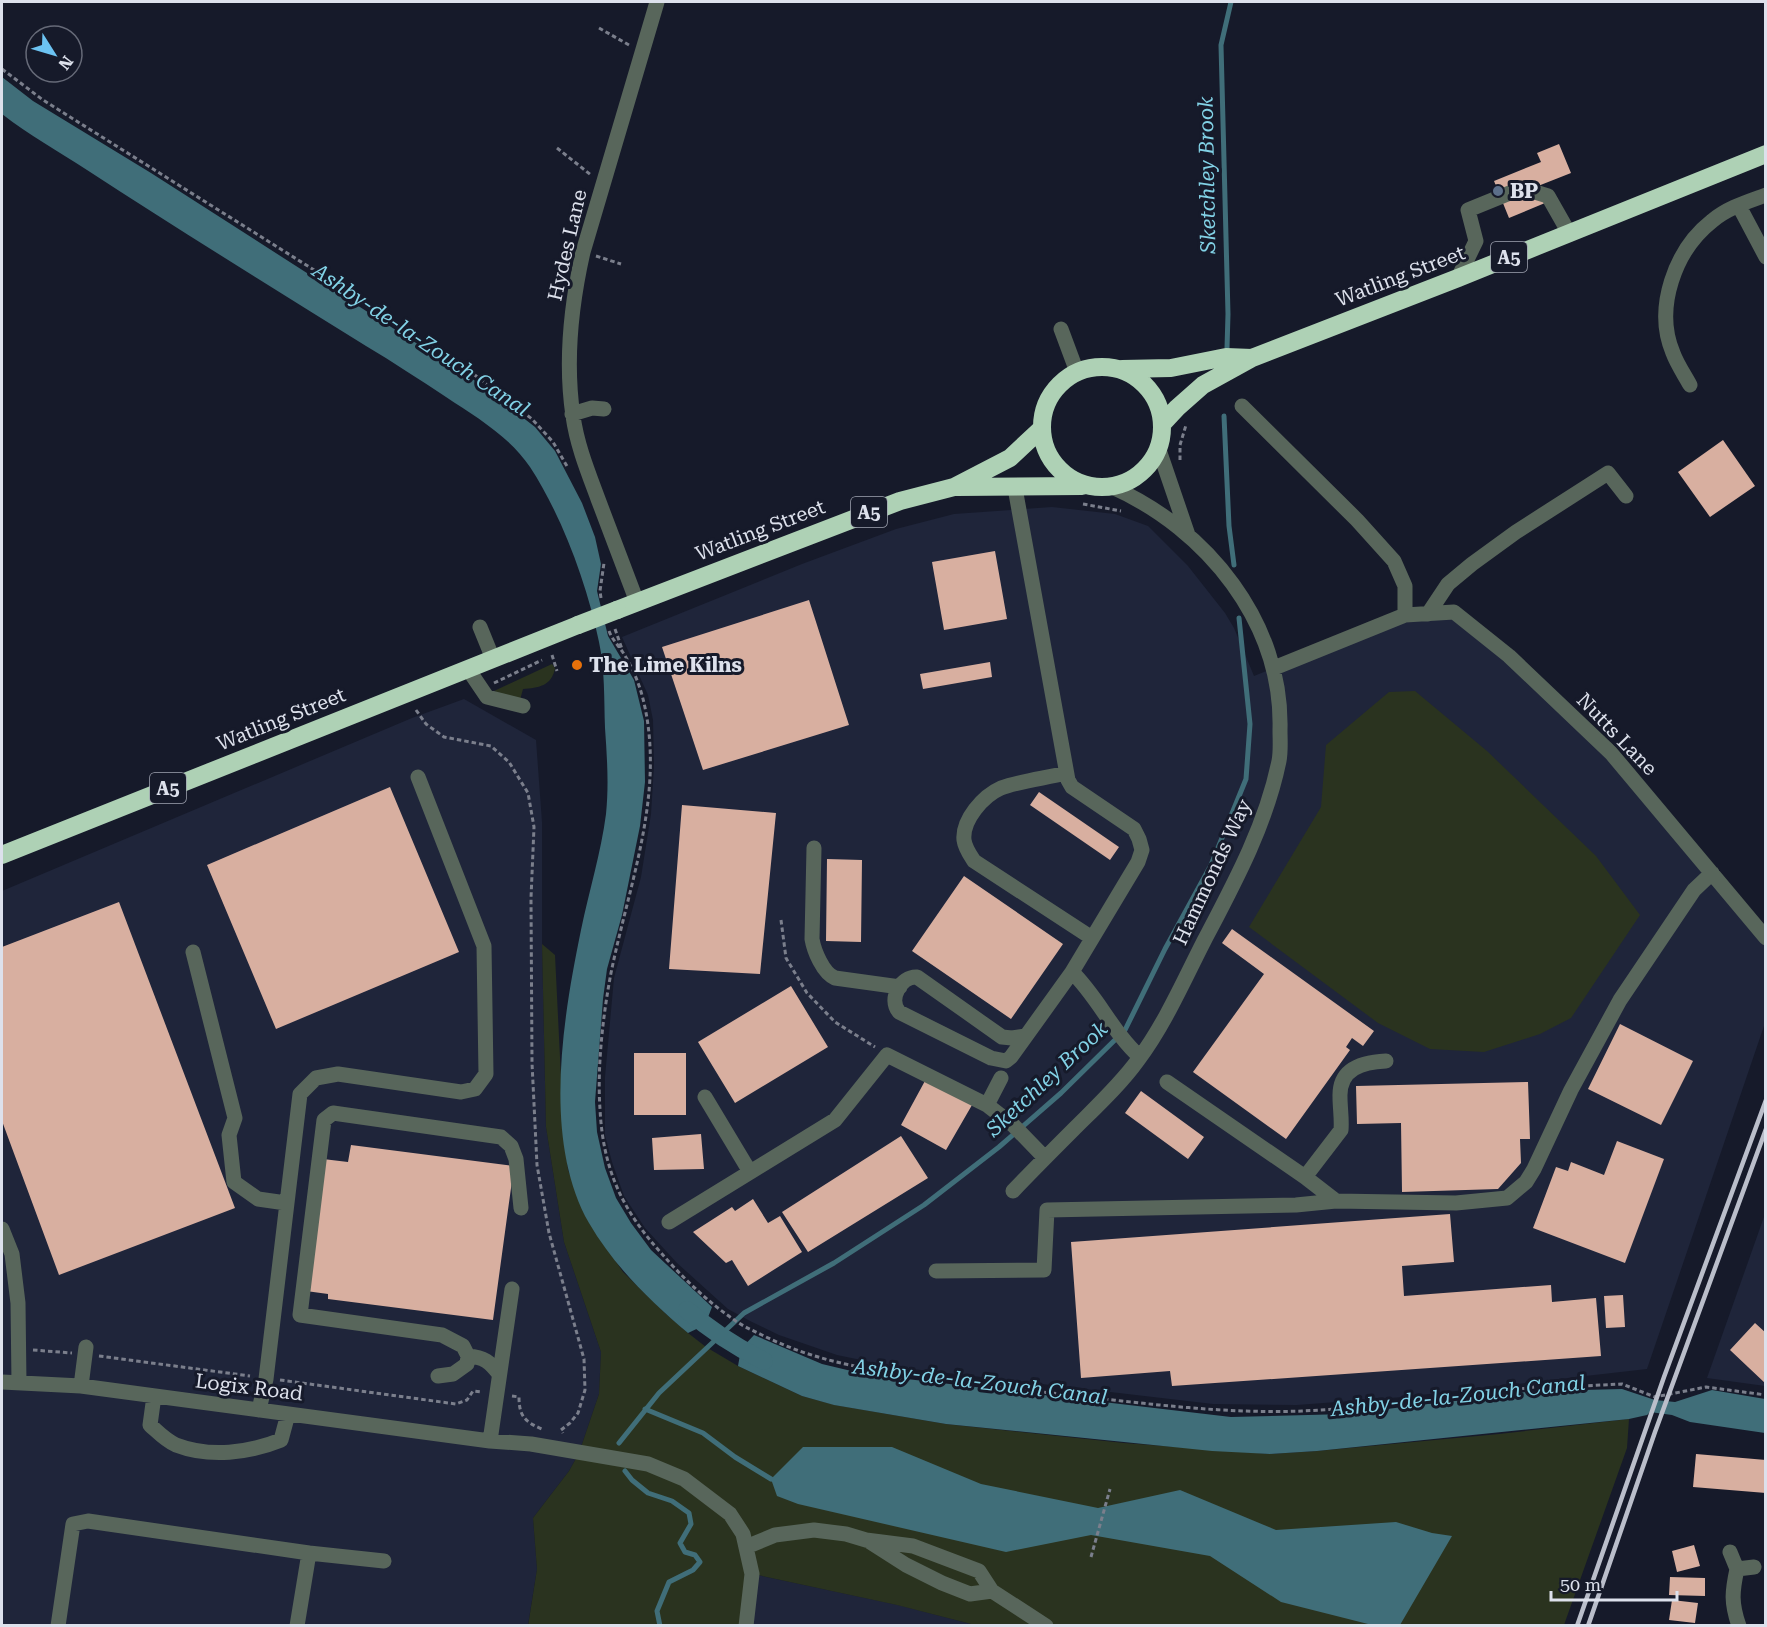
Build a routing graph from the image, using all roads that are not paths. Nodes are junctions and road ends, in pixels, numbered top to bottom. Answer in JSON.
{"nodes":[{"id":1,"x":657,"y":2,"type":"edge"},
{"id":2,"x":1766,"y":154,"type":"edge"},
{"id":3,"x":1766,"y":195,"type":"edge"},
{"id":4,"x":1739,"y":206,"type":"junction"},
{"id":5,"x":1569,"y":232,"type":"junction"},
{"id":6,"x":1766,"y":257,"type":"edge"},
{"id":7,"x":1458,"y":278,"type":"junction"},
{"id":8,"x":1061,"y":329,"type":"dead end"},
{"id":9,"x":1252,"y":358,"type":"junction"},
{"id":10,"x":1120,"y":369,"type":"junction"},
{"id":11,"x":1077,"y":372,"type":"junction"},
{"id":12,"x":1690,"y":385,"type":"dead end"},
{"id":13,"x":1242,"y":406,"type":"dead end"},
{"id":14,"x":604,"y":409,"type":"dead end"},
{"id":15,"x":572,"y":414,"type":"junction"},
{"id":16,"x":1163,"y":423,"type":"junction"},
{"id":17,"x":1041,"y":429,"type":"junction"},
{"id":18,"x":1159,"y":450,"type":"junction"},
{"id":19,"x":1087,"y":486,"type":"junction"},
{"id":20,"x":954,"y":487,"type":"junction"},
{"id":21,"x":1112,"y":487,"type":"junction"},
{"id":22,"x":1015,"y":488,"type":"junction"},
{"id":23,"x":1626,"y":496,"type":"dead end"},
{"id":24,"x":1188,"y":535,"type":"junction"},
{"id":25,"x":637,"y":602,"type":"junction"},
{"id":26,"x":1428,"y":614,"type":"junction"},
{"id":27,"x":1405,"y":615,"type":"junction"},
{"id":28,"x":480,"y":627,"type":"dead end"},
{"id":29,"x":493,"y":659,"type":"junction"},
{"id":30,"x":1274,"y":668,"type":"junction"},
{"id":31,"x":468,"y":669,"type":"junction"},
{"id":32,"x":524,"y":706,"type":"dead end"},
{"id":33,"x":1066,"y":773,"type":"junction"},
{"id":34,"x":418,"y":777,"type":"dead end"},
{"id":35,"x":814,"y":848,"type":"dead end"},
{"id":36,"x":2,"y":855,"type":"edge"},
{"id":37,"x":1712,"y":873,"type":"junction"},
{"id":38,"x":1092,"y":938,"type":"junction"},
{"id":39,"x":1766,"y":938,"type":"edge"},
{"id":40,"x":193,"y":952,"type":"dead end"},
{"id":41,"x":1071,"y":972,"type":"junction"},
{"id":42,"x":900,"y":987,"type":"junction"},
{"id":43,"x":1026,"y":1036,"type":"junction"},
{"id":44,"x":1134,"y":1052,"type":"junction"},
{"id":45,"x":1386,"y":1060,"type":"dead end"},
{"id":46,"x":1001,"y":1078,"type":"dead end"},
{"id":47,"x":1167,"y":1082,"type":"dead end"},
{"id":48,"x":705,"y":1097,"type":"dead end"},
{"id":49,"x":987,"y":1105,"type":"junction"},
{"id":50,"x":1040,"y":1153,"type":"junction"},
{"id":51,"x":750,"y":1172,"type":"junction"},
{"id":52,"x":1305,"y":1177,"type":"junction"},
{"id":53,"x":1013,"y":1191,"type":"dead end"},
{"id":54,"x":1336,"y":1201,"type":"junction"},
{"id":55,"x":286,"y":1203,"type":"junction"},
{"id":56,"x":521,"y":1208,"type":"dead end"},
{"id":57,"x":669,"y":1222,"type":"dead end"},
{"id":58,"x":2,"y":1229,"type":"edge"},
{"id":59,"x":936,"y":1271,"type":"dead end"},
{"id":60,"x":512,"y":1289,"type":"dead end"},
{"id":61,"x":86,"y":1351,"type":"road end"},
{"id":62,"x":468,"y":1356,"type":"junction"},
{"id":63,"x":500,"y":1374,"type":"junction"},
{"id":64,"x":438,"y":1376,"type":"dead end"},
{"id":65,"x":2,"y":1382,"type":"edge"},
{"id":66,"x":19,"y":1383,"type":"junction"},
{"id":67,"x":81,"y":1386,"type":"junction"},
{"id":68,"x":154,"y":1396,"type":"junction"},
{"id":69,"x":259,"y":1410,"type":"junction"},
{"id":70,"x":288,"y":1414,"type":"junction"},
{"id":71,"x":490,"y":1441,"type":"junction"},
{"id":72,"x":866,"y":1540,"type":"junction"},
{"id":73,"x":746,"y":1547,"type":"junction"},
{"id":74,"x":1730,"y":1552,"type":"dead end"},
{"id":75,"x":309,"y":1553,"type":"junction"},
{"id":76,"x":384,"y":1561,"type":"dead end"},
{"id":77,"x":1754,"y":1567,"type":"dead end"},
{"id":78,"x":1737,"y":1569,"type":"junction"},
{"id":79,"x":992,"y":1590,"type":"junction"},
{"id":80,"x":58,"y":1626,"type":"edge"},
{"id":81,"x":297,"y":1626,"type":"edge"},
{"id":82,"x":746,"y":1626,"type":"edge"},
{"id":83,"x":1046,"y":1626,"type":"edge"},
{"id":84,"x":1739,"y":1626,"type":"edge"}],
"edges":[{"from":1,"to":15,"type":"street","name":"Hydes Lane"},
{"from":2,"to":5,"type":"highway","name":"Watling Street","number":"A5"},
{"from":3,"to":4,"type":"street"},
{"from":4,"to":6,"type":"street"},
{"from":4,"to":12,"type":"street"},
{"from":5,"to":7,"type":"highway","name":"Watling Street","number":"A5"},
{"from":5,"to":7,"type":"street"},
{"from":7,"to":9,"type":"highway","name":"Watling Street","number":"A5"},
{"from":8,"to":11,"type":"street"},
{"from":9,"to":10,"type":"highway","name":"Watling Street","number":"A5"},
{"from":9,"to":16,"type":"highway","name":"Watling Street","number":"A5"},
{"from":10,"to":11,"type":"highway","number":"A5"},
{"from":10,"to":16,"type":"highway","number":"A5"},
{"from":11,"to":17,"type":"highway"},
{"from":13,"to":27,"type":"street"},
{"from":14,"to":15,"type":"street"},
{"from":15,"to":25,"type":"street","name":"Hydes Lane"},
{"from":16,"to":18,"type":"highway","number":"A5"},
{"from":17,"to":19,"type":"highway","number":"A5"},
{"from":17,"to":20,"type":"highway","name":"Watling Street","number":"A5"},
{"from":18,"to":21,"type":"highway","number":"A5"},
{"from":18,"to":24,"type":"street","name":"Hammonds Way"},
{"from":19,"to":21,"type":"highway","number":"A5"},
{"from":19,"to":22,"type":"highway","name":"Watling Street","number":"A5"},
{"from":20,"to":22,"type":"highway","name":"Watling Street","number":"A5"},
{"from":20,"to":25,"type":"highway","name":"Watling Street","number":"A5"},
{"from":21,"to":24,"type":"street","name":"Hammonds Way"},
{"from":22,"to":33,"type":"street"},
{"from":23,"to":26,"type":"street"},
{"from":24,"to":30,"type":"street","name":"Hammonds Way"},
{"from":25,"to":29,"type":"highway","name":"Watling Street","number":"A5","bridge":true},
{"from":26,"to":27,"type":"street","name":"Nutts Lane"},
{"from":26,"to":37,"type":"street","name":"Nutts Lane"},
{"from":27,"to":30,"type":"street","name":"Nutts Lane"},
{"from":28,"to":29,"type":"street"},
{"from":29,"to":31,"type":"highway","name":"Watling Street","number":"A5"},
{"from":30,"to":44,"type":"street","name":"Hammonds Way"},
{"from":31,"to":32,"type":"street"},
{"from":31,"to":36,"type":"highway","name":"Watling Street","number":"A5"},
{"from":33,"to":38,"type":"street"},
{"from":33,"to":38,"type":"street"},
{"from":34,"to":55,"type":"street"},
{"from":35,"to":42,"type":"street"},
{"from":37,"to":39,"type":"street","name":"Nutts Lane"},
{"from":37,"to":54,"type":"street"},
{"from":38,"to":41,"type":"street"},
{"from":40,"to":55,"type":"street"},
{"from":41,"to":43,"type":"street"},
{"from":41,"to":44,"type":"street"},
{"from":42,"to":43,"type":"street"},
{"from":42,"to":43,"type":"street"},
{"from":44,"to":50,"type":"street","name":"Hammonds Way"},
{"from":45,"to":52,"type":"street"},
{"from":46,"to":49,"type":"street"},
{"from":47,"to":52,"type":"street"},
{"from":48,"to":51,"type":"street"},
{"from":49,"to":50,"type":"street"},
{"from":49,"to":51,"type":"street"},
{"from":50,"to":53,"type":"street","name":"Hammonds Way"},
{"from":51,"to":57,"type":"street"},
{"from":52,"to":54,"type":"street"},
{"from":54,"to":59,"type":"street"},
{"from":55,"to":69,"type":"street"},
{"from":56,"to":62,"type":"street"},
{"from":58,"to":66,"type":"street"},
{"from":60,"to":63,"type":"street"},
{"from":61,"to":67,"type":"street"},
{"from":62,"to":63,"type":"street"},
{"from":62,"to":64,"type":"street"},
{"from":63,"to":71,"type":"street"},
{"from":65,"to":66,"type":"street","name":"Logix Road"},
{"from":66,"to":67,"type":"street","name":"Logix Road"},
{"from":67,"to":68,"type":"street","name":"Logix Road"},
{"from":68,"to":69,"type":"street","name":"Logix Road"},
{"from":68,"to":70,"type":"street"},
{"from":69,"to":70,"type":"street","name":"Logix Road"},
{"from":70,"to":71,"type":"street","name":"Logix Road"},
{"from":71,"to":73,"type":"street","name":"Logix Road"},
{"from":72,"to":73,"type":"street"},
{"from":72,"to":79,"type":"street"},
{"from":72,"to":79,"type":"street"},
{"from":73,"to":82,"type":"street","name":"Logix Road"},
{"from":74,"to":78,"type":"street"},
{"from":75,"to":76,"type":"street"},
{"from":75,"to":80,"type":"street"},
{"from":75,"to":81,"type":"street"},
{"from":77,"to":78,"type":"street"},
{"from":78,"to":84,"type":"street"},
{"from":79,"to":83,"type":"street"}]}
